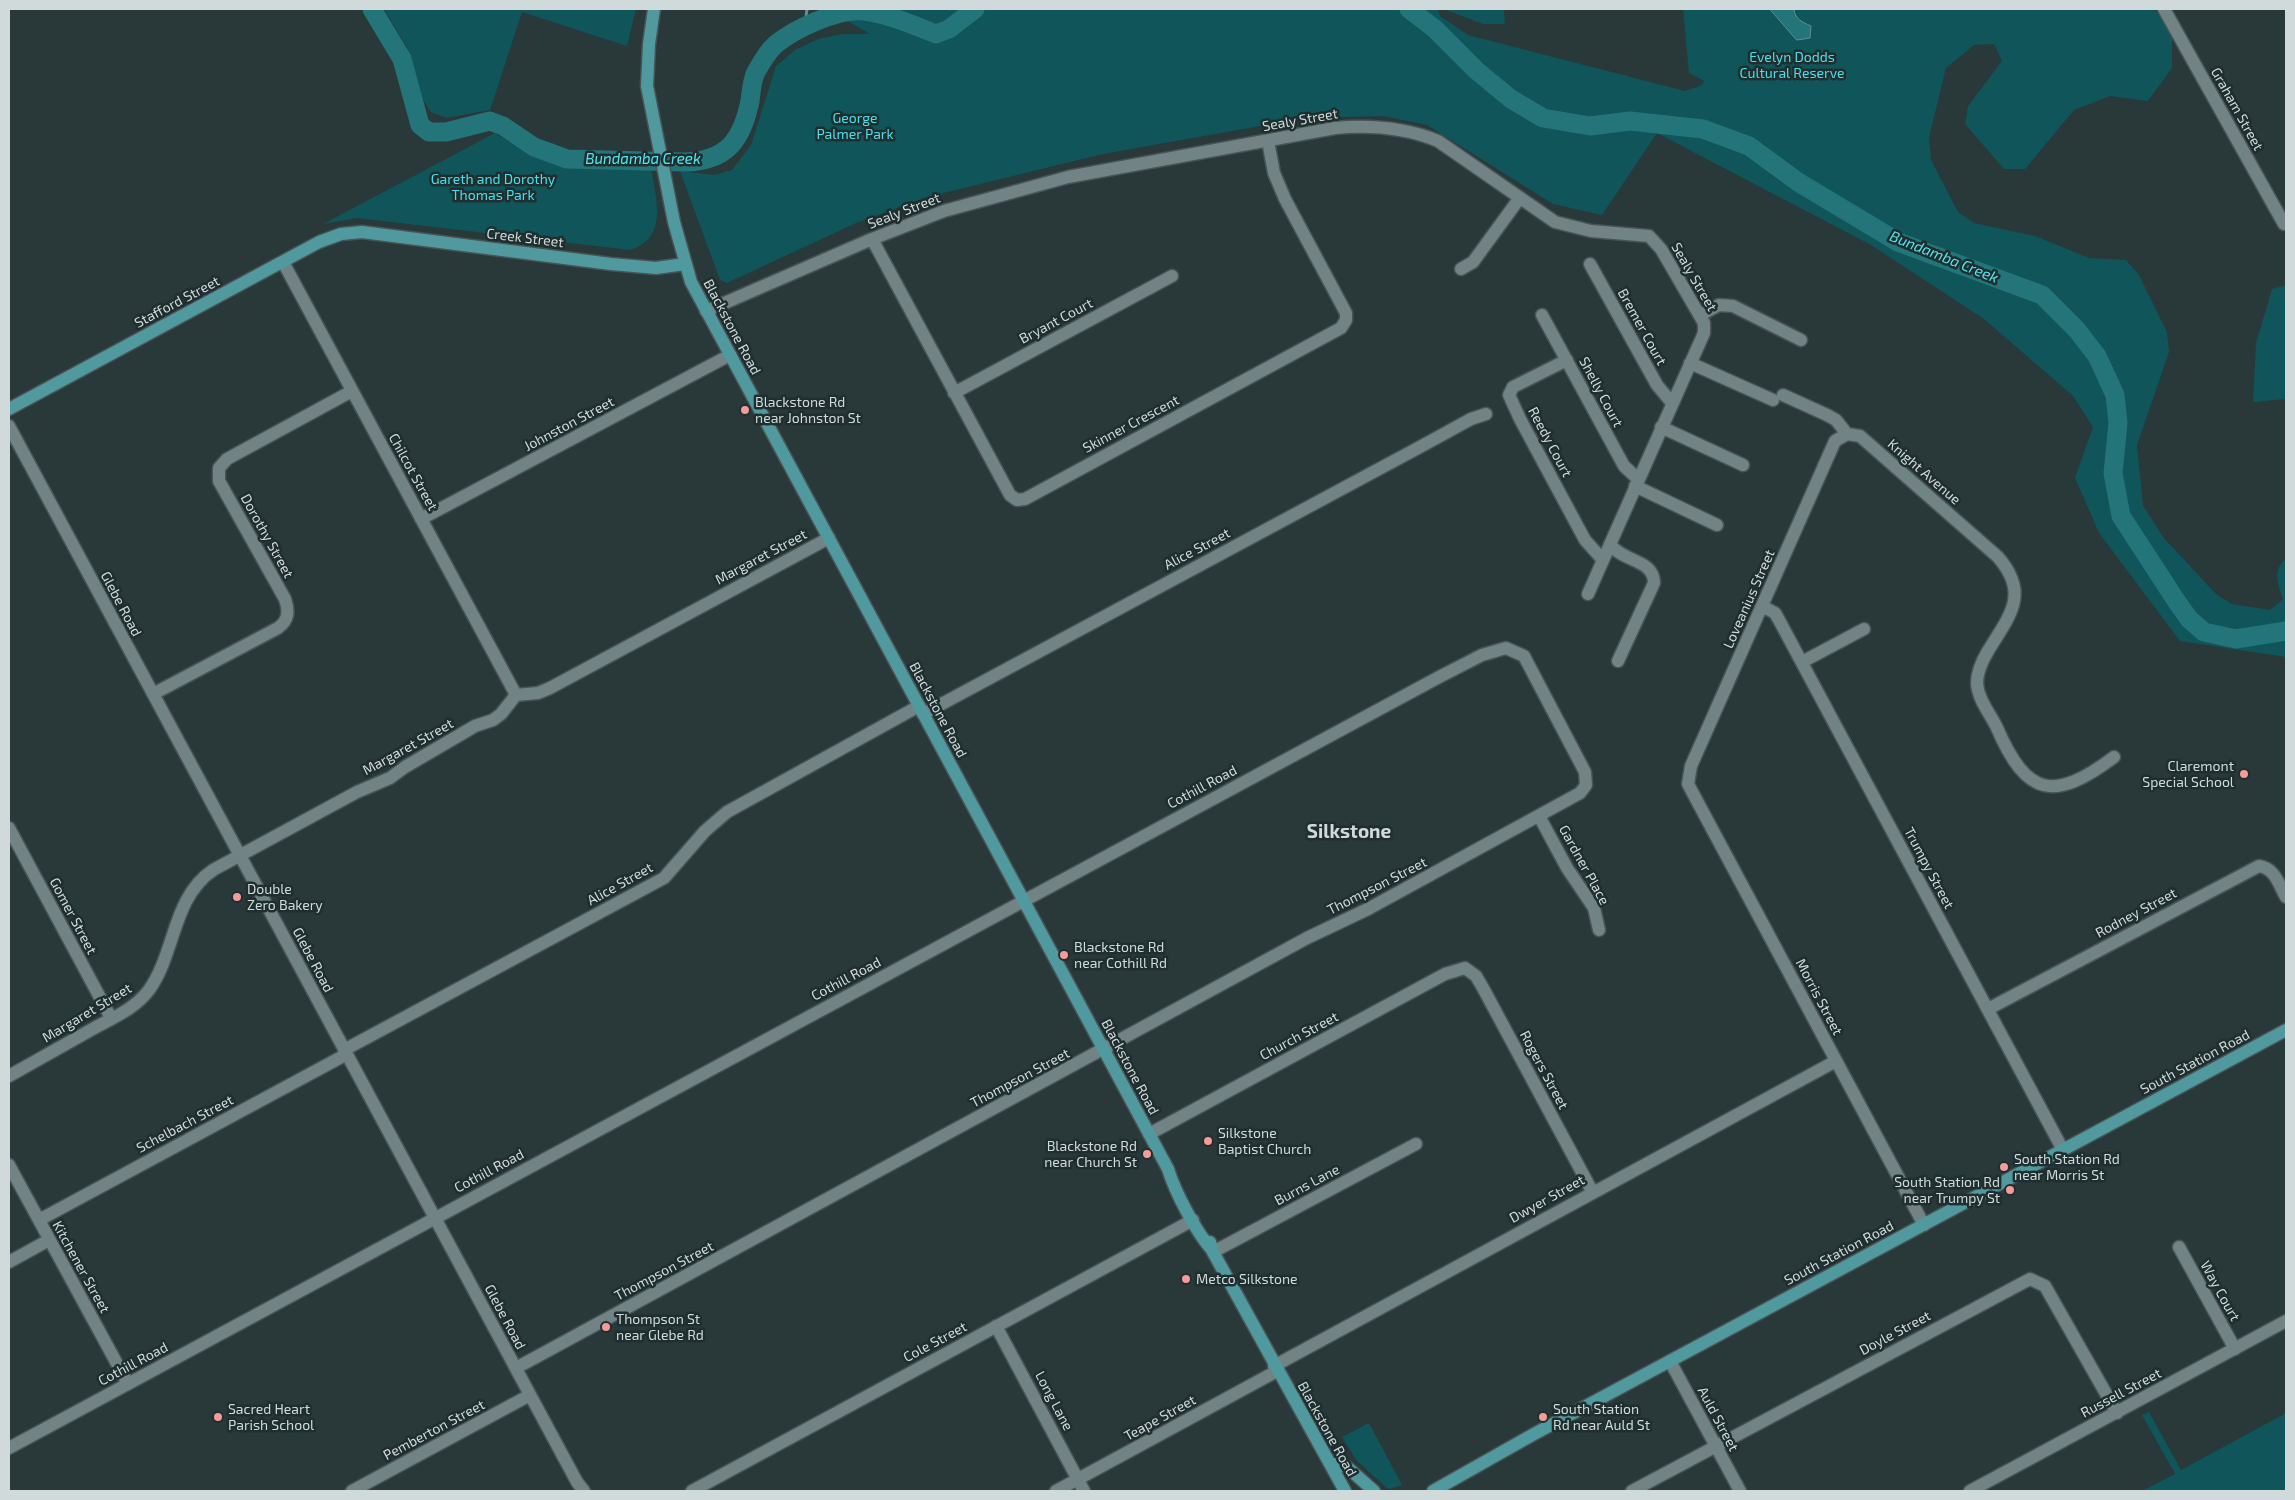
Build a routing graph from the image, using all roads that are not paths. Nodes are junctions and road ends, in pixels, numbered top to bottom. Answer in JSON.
{"nodes":[{"id":1,"x":654,"y":9,"type":"edge"},
{"id":2,"x":2164,"y":9,"type":"edge"},
{"id":3,"x":1268,"y":142,"type":"junction"},
{"id":4,"x":1519,"y":199,"type":"junction"},
{"id":5,"x":2284,"y":224,"type":"dead end"},
{"id":6,"x":362,"y":232,"type":"joint"},
{"id":7,"x":872,"y":239,"type":"junction"},
{"id":8,"x":283,"y":262,"type":"junction"},
{"id":9,"x":685,"y":264,"type":"junction"},
{"id":10,"x":1590,"y":264,"type":"dead end"},
{"id":11,"x":1461,"y":269,"type":"dead end"},
{"id":12,"x":1172,"y":276,"type":"dead end"},
{"id":13,"x":706,"y":310,"type":"junction"},
{"id":14,"x":1542,"y":315,"type":"dead end"},
{"id":15,"x":1700,"y":315,"type":"junction"},
{"id":16,"x":1801,"y":340,"type":"dead end"},
{"id":17,"x":730,"y":355,"type":"junction"},
{"id":18,"x":1567,"y":360,"type":"junction"},
{"id":19,"x":1690,"y":363,"type":"junction"},
{"id":20,"x":352,"y":391,"type":"junction"},
{"id":21,"x":954,"y":393,"type":"junction"},
{"id":22,"x":1672,"y":403,"type":"junction"},
{"id":23,"x":9,"y":410,"type":"edge"},
{"id":24,"x":1486,"y":414,"type":"dead end"},
{"id":25,"x":9,"y":426,"type":"edge"},
{"id":26,"x":1661,"y":427,"type":"junction"},
{"id":27,"x":1847,"y":434,"type":"junction"},
{"id":28,"x":1743,"y":465,"type":"dead end"},
{"id":29,"x":1637,"y":483,"type":"junction"},
{"id":30,"x":421,"y":519,"type":"junction"},
{"id":31,"x":1717,"y":525,"type":"dead end"},
{"id":32,"x":829,"y":538,"type":"junction"},
{"id":33,"x":1610,"y":544,"type":"junction"},
{"id":34,"x":1603,"y":560,"type":"junction"},
{"id":35,"x":1588,"y":594,"type":"dead end"},
{"id":36,"x":1762,"y":606,"type":"junction"},
{"id":37,"x":1864,"y":629,"type":"dead end"},
{"id":38,"x":1618,"y":661,"type":"dead end"},
{"id":39,"x":1802,"y":662,"type":"junction"},
{"id":40,"x":153,"y":694,"type":"junction"},
{"id":41,"x":516,"y":695,"type":"junction"},
{"id":42,"x":921,"y":710,"type":"junction"},
{"id":43,"x":2114,"y":757,"type":"dead end"},
{"id":44,"x":1688,"y":784,"type":"joint"},
{"id":45,"x":1540,"y":816,"type":"junction"},
{"id":46,"x":9,"y":828,"type":"edge"},
{"id":47,"x":240,"y":855,"type":"junction"},
{"id":48,"x":2286,"y":897,"type":"edge"},
{"id":49,"x":1024,"y":900,"type":"junction"},
{"id":50,"x":1598,"y":930,"type":"dead end"},
{"id":51,"x":1465,"y":968,"type":"joint"},
{"id":52,"x":1988,"y":1009,"type":"junction"},
{"id":53,"x":111,"y":1018,"type":"junction"},
{"id":54,"x":2286,"y":1030,"type":"edge"},
{"id":55,"x":1104,"y":1049,"type":"junction"},
{"id":56,"x":345,"y":1052,"type":"junction"},
{"id":57,"x":1836,"y":1061,"type":"junction"},
{"id":58,"x":9,"y":1076,"type":"edge"},
{"id":59,"x":1149,"y":1134,"type":"junction"},
{"id":60,"x":1416,"y":1144,"type":"dead end"},
{"id":61,"x":2063,"y":1150,"type":"junction"},
{"id":62,"x":9,"y":1165,"type":"edge"},
{"id":63,"x":1168,"y":1169,"type":"junction"},
{"id":64,"x":1592,"y":1191,"type":"junction"},
{"id":65,"x":435,"y":1218,"type":"junction"},
{"id":66,"x":38,"y":1220,"type":"junction"},
{"id":67,"x":1193,"y":1220,"type":"junction"},
{"id":68,"x":1924,"y":1225,"type":"junction"},
{"id":69,"x":49,"y":1240,"type":"junction"},
{"id":70,"x":2179,"y":1247,"type":"dead end"},
{"id":71,"x":1213,"y":1251,"type":"junction"},
{"id":72,"x":9,"y":1262,"type":"edge"},
{"id":73,"x":2286,"y":1321,"type":"edge"},
{"id":74,"x":996,"y":1326,"type":"junction"},
{"id":75,"x":2235,"y":1349,"type":"junction"},
{"id":76,"x":1670,"y":1361,"type":"junction"},
{"id":77,"x":516,"y":1368,"type":"junction"},
{"id":78,"x":1276,"y":1368,"type":"junction"},
{"id":79,"x":128,"y":1384,"type":"junction"},
{"id":80,"x":530,"y":1395,"type":"junction"},
{"id":81,"x":2117,"y":1413,"type":"junction"},
{"id":82,"x":1716,"y":1446,"type":"junction"},
{"id":83,"x":9,"y":1448,"type":"edge"},
{"id":84,"x":1330,"y":1463,"type":"junction"},
{"id":85,"x":1078,"y":1479,"type":"junction"},
{"id":86,"x":580,"y":1488,"type":"edge"},
{"id":87,"x":352,"y":1491,"type":"edge"},
{"id":88,"x":692,"y":1491,"type":"edge"},
{"id":89,"x":1056,"y":1491,"type":"edge"},
{"id":90,"x":1084,"y":1491,"type":"edge"},
{"id":91,"x":1345,"y":1491,"type":"edge"},
{"id":92,"x":1374,"y":1491,"type":"edge"},
{"id":93,"x":1433,"y":1491,"type":"edge"},
{"id":94,"x":1632,"y":1491,"type":"edge"},
{"id":95,"x":1740,"y":1491,"type":"edge"},
{"id":96,"x":1970,"y":1491,"type":"edge"}],
"edges":[{"from":1,"to":9,"type":"main road","name":"Blackstone Road"},
{"from":2,"to":5,"type":"street","name":"Graham Street"},
{"from":3,"to":4,"type":"street","name":"Sealy Street"},
{"from":3,"to":7,"type":"street","name":"Sealy Street"},
{"from":3,"to":21,"type":"street","name":"Skinner Crescent"},
{"from":4,"to":11,"type":"street"},
{"from":4,"to":15,"type":"street","name":"Sealy Street"},
{"from":6,"to":8,"type":"main road","name":"Stafford Street"},
{"from":6,"to":9,"type":"main road","name":"Creek Street"},
{"from":7,"to":13,"type":"street","name":"Sealy Street"},
{"from":7,"to":21,"type":"street","name":"Skinner Crescent"},
{"from":8,"to":20,"type":"street","name":"Chilcot Street"},
{"from":8,"to":23,"type":"main road","name":"Stafford Street"},
{"from":9,"to":13,"type":"main road","name":"Blackstone Road"},
{"from":10,"to":22,"type":"street","name":"Bremer Court"},
{"from":12,"to":21,"type":"street","name":"Bryant Court"},
{"from":13,"to":17,"type":"main road","name":"Blackstone Road"},
{"from":14,"to":18,"type":"street","name":"Shelly Court"},
{"from":15,"to":16,"type":"street"},
{"from":15,"to":19,"type":"street","name":"Sealy Street"},
{"from":17,"to":30,"type":"street","name":"Johnston Street"},
{"from":17,"to":32,"type":"main road","name":"Blackstone Road"},
{"from":18,"to":29,"type":"street","name":"Shelly Court"},
{"from":18,"to":34,"type":"street","name":"Reedy Court"},
{"from":19,"to":22,"type":"street","name":"Sealy Street"},
{"from":19,"to":27,"type":"street","name":"Knight Avenue"},
{"from":20,"to":30,"type":"street","name":"Chilcot Street"},
{"from":20,"to":40,"type":"street","name":"Dorothy Street"},
{"from":22,"to":26,"type":"street","name":"Sealy Street"},
{"from":24,"to":42,"type":"street","name":"Alice Street"},
{"from":25,"to":40,"type":"street","name":"Glebe Road"},
{"from":26,"to":28,"type":"street"},
{"from":26,"to":29,"type":"street","name":"Sealy Street"},
{"from":27,"to":36,"type":"street","name":"Loveanius Street"},
{"from":27,"to":43,"type":"street","name":"Knight Avenue"},
{"from":29,"to":31,"type":"street"},
{"from":29,"to":33,"type":"street","name":"Sealy Street"},
{"from":30,"to":41,"type":"street","name":"Chilcot Street"},
{"from":32,"to":41,"type":"street","name":"Margaret Street"},
{"from":32,"to":42,"type":"main road","name":"Blackstone Road"},
{"from":33,"to":34,"type":"street","name":"Sealy Street"},
{"from":33,"to":38,"type":"street"},
{"from":34,"to":35,"type":"street","name":"Sealy Street"},
{"from":36,"to":39,"type":"street","name":"Trumpy Street"},
{"from":36,"to":44,"type":"street","name":"Loveanius Street"},
{"from":37,"to":39,"type":"street"},
{"from":39,"to":52,"type":"street","name":"Trumpy Street"},
{"from":40,"to":47,"type":"street","name":"Glebe Road"},
{"from":41,"to":47,"type":"street","name":"Margaret Street"},
{"from":42,"to":49,"type":"main road","name":"Blackstone Road"},
{"from":42,"to":56,"type":"street","name":"Alice Street"},
{"from":44,"to":57,"type":"street","name":"Morris Street"},
{"from":45,"to":49,"type":"street","name":"Cothill Road"},
{"from":45,"to":50,"type":"street","name":"Gardner Place"},
{"from":45,"to":55,"type":"street","name":"Thompson Street"},
{"from":46,"to":53,"type":"street","name":"Gomer Street"},
{"from":47,"to":53,"type":"street","name":"Margaret Street"},
{"from":47,"to":56,"type":"street","name":"Glebe Road"},
{"from":48,"to":52,"type":"street","name":"Rodney Street"},
{"from":49,"to":55,"type":"main road","name":"Blackstone Road"},
{"from":49,"to":65,"type":"street","name":"Cothill Road"},
{"from":51,"to":59,"type":"street","name":"Church Street"},
{"from":51,"to":64,"type":"street","name":"Rogers Street"},
{"from":52,"to":61,"type":"street","name":"Trumpy Street"},
{"from":53,"to":58,"type":"street","name":"Margaret Street"},
{"from":54,"to":61,"type":"main road","name":"South Station Road"},
{"from":55,"to":59,"type":"main road","name":"Blackstone Road"},
{"from":55,"to":77,"type":"street","name":"Thompson Street"},
{"from":56,"to":65,"type":"street","name":"Glebe Road"},
{"from":56,"to":66,"type":"street","name":"Schelbach Street"},
{"from":57,"to":64,"type":"street","name":"Dwyer Street"},
{"from":57,"to":68,"type":"street","name":"Morris Street"},
{"from":59,"to":63,"type":"main road","name":"Blackstone Road"},
{"from":60,"to":71,"type":"street","name":"Burns Lane"},
{"from":61,"to":68,"type":"main road","name":"South Station Road"},
{"from":62,"to":66,"type":"street","name":"Kitchener Street"},
{"from":63,"to":67,"type":"main road","name":"Blackstone Road"},
{"from":63,"to":71,"type":"main road","name":"Blackstone Road"},
{"from":64,"to":78,"type":"street","name":"Dwyer Street"},
{"from":65,"to":77,"type":"street","name":"Glebe Road"},
{"from":65,"to":79,"type":"street","name":"Cothill Road"},
{"from":66,"to":69,"type":"street","name":"Kitchener Street"},
{"from":67,"to":71,"type":"main road","name":"Blackstone Road"},
{"from":67,"to":74,"type":"street","name":"Cole Street"},
{"from":68,"to":76,"type":"main road","name":"South Station Road"},
{"from":69,"to":72,"type":"street"},
{"from":69,"to":79,"type":"street","name":"Kitchener Street"},
{"from":70,"to":75,"type":"street","name":"Way Court"},
{"from":71,"to":78,"type":"main road","name":"Blackstone Road"},
{"from":73,"to":75,"type":"street","name":"Russell Street"},
{"from":74,"to":85,"type":"street","name":"Long Lane"},
{"from":74,"to":88,"type":"street","name":"Cole Street"},
{"from":75,"to":81,"type":"street","name":"Russell Street"},
{"from":76,"to":82,"type":"street","name":"Auld Street"},
{"from":76,"to":93,"type":"main road","name":"South Station Road"},
{"from":77,"to":80,"type":"street","name":"Glebe Road"},
{"from":78,"to":84,"type":"main road","name":"Blackstone Road"},
{"from":78,"to":85,"type":"street","name":"Teape Street"},
{"from":79,"to":83,"type":"street","name":"Cothill Road"},
{"from":80,"to":86,"type":"street","name":"Glebe Road"},
{"from":80,"to":87,"type":"street","name":"Pemberton Street"},
{"from":81,"to":82,"type":"street","name":"Doyle Street"},
{"from":81,"to":96,"type":"street","name":"Russell Street"},
{"from":82,"to":94,"type":"street","name":"Doyle Street"},
{"from":82,"to":95,"type":"street","name":"Auld Street"},
{"from":84,"to":91,"type":"main road","name":"Blackstone Road"},
{"from":84,"to":92,"type":"main road"},
{"from":85,"to":89,"type":"street","name":"Teape Street"},
{"from":85,"to":90,"type":"street","name":"Long Lane"}]}
